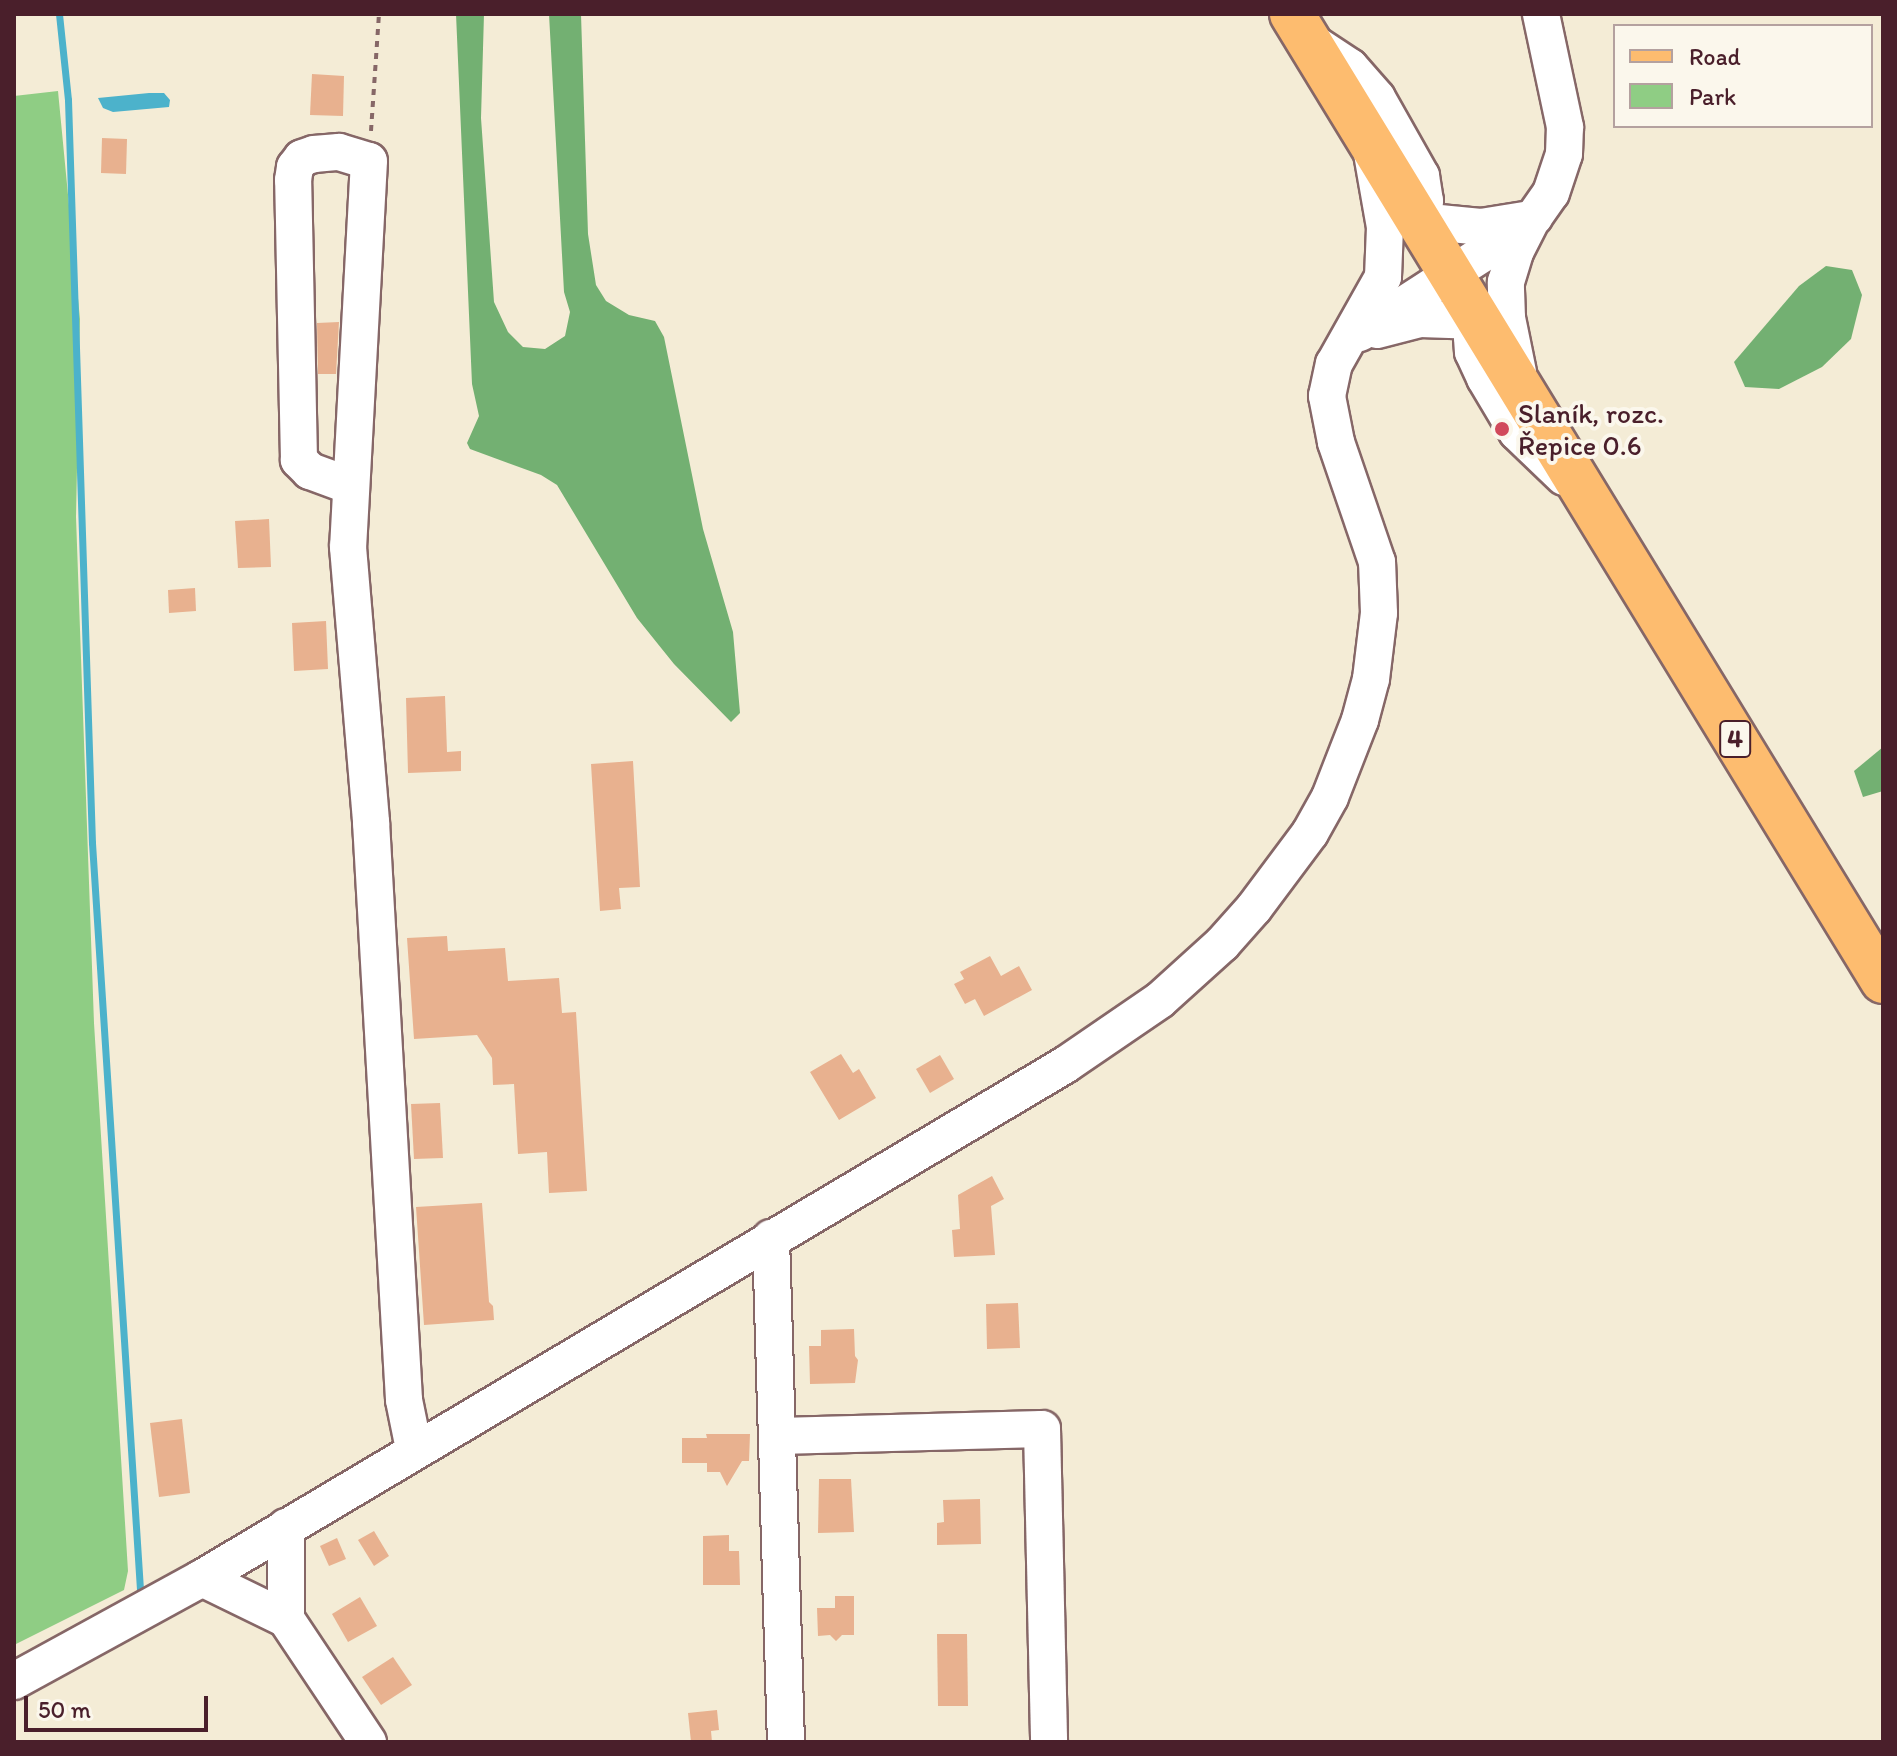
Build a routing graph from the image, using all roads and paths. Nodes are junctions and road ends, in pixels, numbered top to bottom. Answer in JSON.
{"nodes":[{"id":1,"x":379,"y":14,"type":"edge"},
{"id":2,"x":1541,"y":14,"type":"edge"},
{"id":3,"x":1300,"y":26,"type":"edge"},
{"id":4,"x":1369,"y":139,"type":"junction"},
{"id":5,"x":369,"y":161,"type":"junction"},
{"id":6,"x":1534,"y":217,"type":"junction"},
{"id":7,"x":1419,"y":221,"type":"junction"},
{"id":8,"x":1450,"y":274,"type":"junction"},
{"id":9,"x":1479,"y":321,"type":"junction"},
{"id":10,"x":1344,"y":348,"type":"junction"},
{"id":11,"x":1523,"y":393,"type":"junction"},
{"id":12,"x":351,"y":486,"type":"junction"},
{"id":13,"x":1587,"y":498,"type":"junction"},
{"id":14,"x":1883,"y":981,"type":"edge"},
{"id":15,"x":771,"y":1238,"type":"junction"},
{"id":16,"x":778,"y":1436,"type":"junction"},
{"id":17,"x":414,"y":1449,"type":"junction"},
{"id":18,"x":286,"y":1527,"type":"junction"},
{"id":19,"x":202,"y":1578,"type":"junction"},
{"id":20,"x":286,"y":1619,"type":"junction"},
{"id":21,"x":14,"y":1681,"type":"edge"},
{"id":22,"x":368,"y":1742,"type":"edge"},
{"id":23,"x":786,"y":1742,"type":"edge"},
{"id":24,"x":1049,"y":1742,"type":"edge"}],
"edges":[{"from":1,"to":5,"type":"path"},
{"from":2,"to":6,"type":"street"},
{"from":3,"to":4,"type":"main road","number":"4"},
{"from":3,"to":7,"type":"street"},
{"from":4,"to":7,"type":"main road","number":"4"},
{"from":4,"to":10,"type":"street"},
{"from":5,"to":12,"type":"street"},
{"from":5,"to":12,"type":"street"},
{"from":6,"to":7,"type":"street"},
{"from":6,"to":8,"type":"street"},
{"from":6,"to":11,"type":"street"},
{"from":7,"to":8,"type":"main road","number":"4"},
{"from":8,"to":9,"type":"main road","number":"4"},
{"from":8,"to":10,"type":"street"},
{"from":9,"to":10,"type":"street"},
{"from":9,"to":11,"type":"main road","number":"4"},
{"from":9,"to":13,"type":"street"},
{"from":10,"to":15,"type":"street"},
{"from":11,"to":13,"type":"main road","number":"4"},
{"from":12,"to":17,"type":"street"},
{"from":13,"to":14,"type":"main road","number":"4"},
{"from":15,"to":16,"type":"street"},
{"from":15,"to":17,"type":"street"},
{"from":16,"to":23,"type":"street"},
{"from":16,"to":24,"type":"street"},
{"from":17,"to":18,"type":"street"},
{"from":18,"to":19,"type":"street"},
{"from":18,"to":20,"type":"street"},
{"from":19,"to":20,"type":"street"},
{"from":19,"to":21,"type":"street"},
{"from":20,"to":22,"type":"street"}]}
